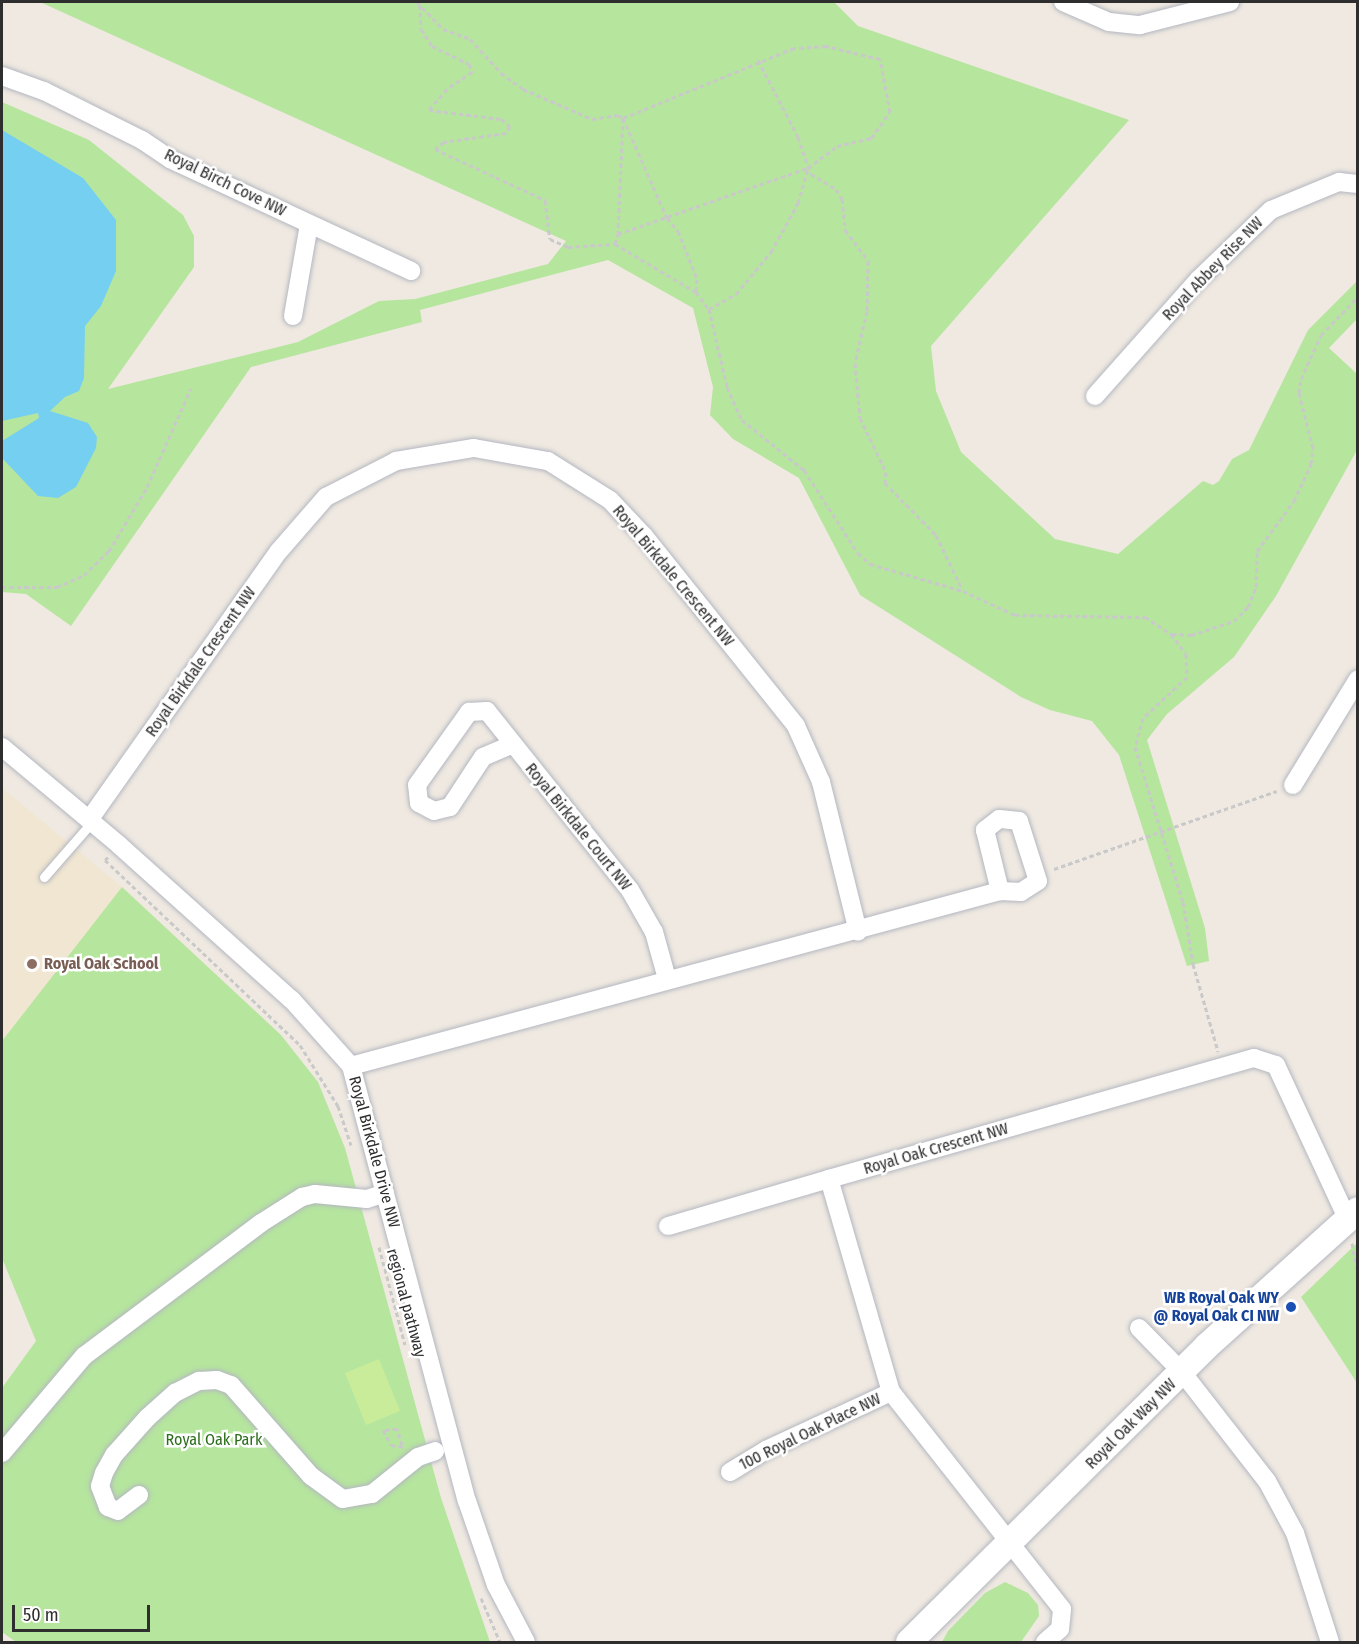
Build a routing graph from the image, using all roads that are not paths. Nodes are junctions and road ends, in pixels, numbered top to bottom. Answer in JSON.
{"nodes":[{"id":1,"x":1063,"y":2,"type":"edge"},
{"id":2,"x":1230,"y":2,"type":"edge"},
{"id":3,"x":2,"y":76,"type":"edge"},
{"id":4,"x":1357,"y":185,"type":"edge"},
{"id":5,"x":309,"y":224,"type":"junction"},
{"id":6,"x":411,"y":271,"type":"dead end"},
{"id":7,"x":293,"y":316,"type":"dead end"},
{"id":8,"x":1095,"y":396,"type":"dead end"},
{"id":9,"x":1358,"y":679,"type":"edge"},
{"id":10,"x":512,"y":745,"type":"junction"},
{"id":11,"x":5,"y":747,"type":"edge"},
{"id":12,"x":1293,"y":785,"type":"road end"},
{"id":13,"x":91,"y":821,"type":"junction"},
{"id":14,"x":44,"y":877,"type":"dead end"},
{"id":15,"x":1000,"y":891,"type":"junction"},
{"id":16,"x":858,"y":931,"type":"junction"},
{"id":17,"x":667,"y":979,"type":"junction"},
{"id":18,"x":351,"y":1066,"type":"junction"},
{"id":19,"x":829,"y":1179,"type":"junction"},
{"id":20,"x":385,"y":1193,"type":"junction"},
{"id":21,"x":1352,"y":1214,"type":"edge"},
{"id":22,"x":668,"y":1226,"type":"dead end"},
{"id":23,"x":1139,"y":1328,"type":"dead end"},
{"id":24,"x":1182,"y":1372,"type":"junction"},
{"id":25,"x":891,"y":1392,"type":"junction"},
{"id":26,"x":2,"y":1453,"type":"edge"},
{"id":27,"x":427,"y":1454,"type":"road end"},
{"id":28,"x":729,"y":1472,"type":"dead end"},
{"id":29,"x":139,"y":1495,"type":"dead end"},
{"id":30,"x":1008,"y":1543,"type":"junction"},
{"id":31,"x":526,"y":1642,"type":"edge"},
{"id":32,"x":909,"y":1642,"type":"edge"},
{"id":33,"x":1045,"y":1642,"type":"edge"},
{"id":34,"x":1330,"y":1642,"type":"edge"}],
"edges":[{"from":1,"to":2,"type":"street"},
{"from":3,"to":5,"type":"street","name":"Royal Birch Cove NW"},
{"from":4,"to":8,"type":"street","name":"Royal Abbey Rise NW"},
{"from":5,"to":6,"type":"street","name":"Royal Birch Cove NW"},
{"from":5,"to":7,"type":"street"},
{"from":9,"to":12,"type":"street"},
{"from":10,"to":10,"type":"street","name":"Royal Birkdale Court NW"},
{"from":10,"to":17,"type":"street","name":"Royal Birkdale Court NW"},
{"from":11,"to":13,"type":"street","name":"Royal Birkdale Drive NW"},
{"from":13,"to":14,"type":"lane"},
{"from":13,"to":16,"type":"street","name":"Royal Birkdale Crescent NW"},
{"from":13,"to":18,"type":"street","name":"Royal Birkdale Drive NW"},
{"from":15,"to":15,"type":"street"},
{"from":15,"to":16,"type":"street"},
{"from":16,"to":17,"type":"street"},
{"from":17,"to":18,"type":"street"},
{"from":18,"to":20,"type":"street","name":"Royal Birkdale Drive NW"},
{"from":19,"to":21,"type":"street","name":"Royal Oak Crescent NW"},
{"from":19,"to":22,"type":"street","name":"Royal Oak Crescent NW"},
{"from":19,"to":25,"type":"street"},
{"from":20,"to":26,"type":"street"},
{"from":20,"to":31,"type":"street","name":"Royal Birkdale Drive NW"},
{"from":21,"to":24,"type":"street","name":"Royal Oak Way NW"},
{"from":23,"to":24,"type":"street"},
{"from":24,"to":30,"type":"street","name":"Royal Oak Way NW"},
{"from":24,"to":34,"type":"street"},
{"from":25,"to":28,"type":"street","name":"100 Royal Oak Place NW"},
{"from":25,"to":30,"type":"street"},
{"from":27,"to":29,"type":"street"},
{"from":30,"to":32,"type":"street","name":"Royal Oak Way NW"},
{"from":30,"to":33,"type":"street"}]}
